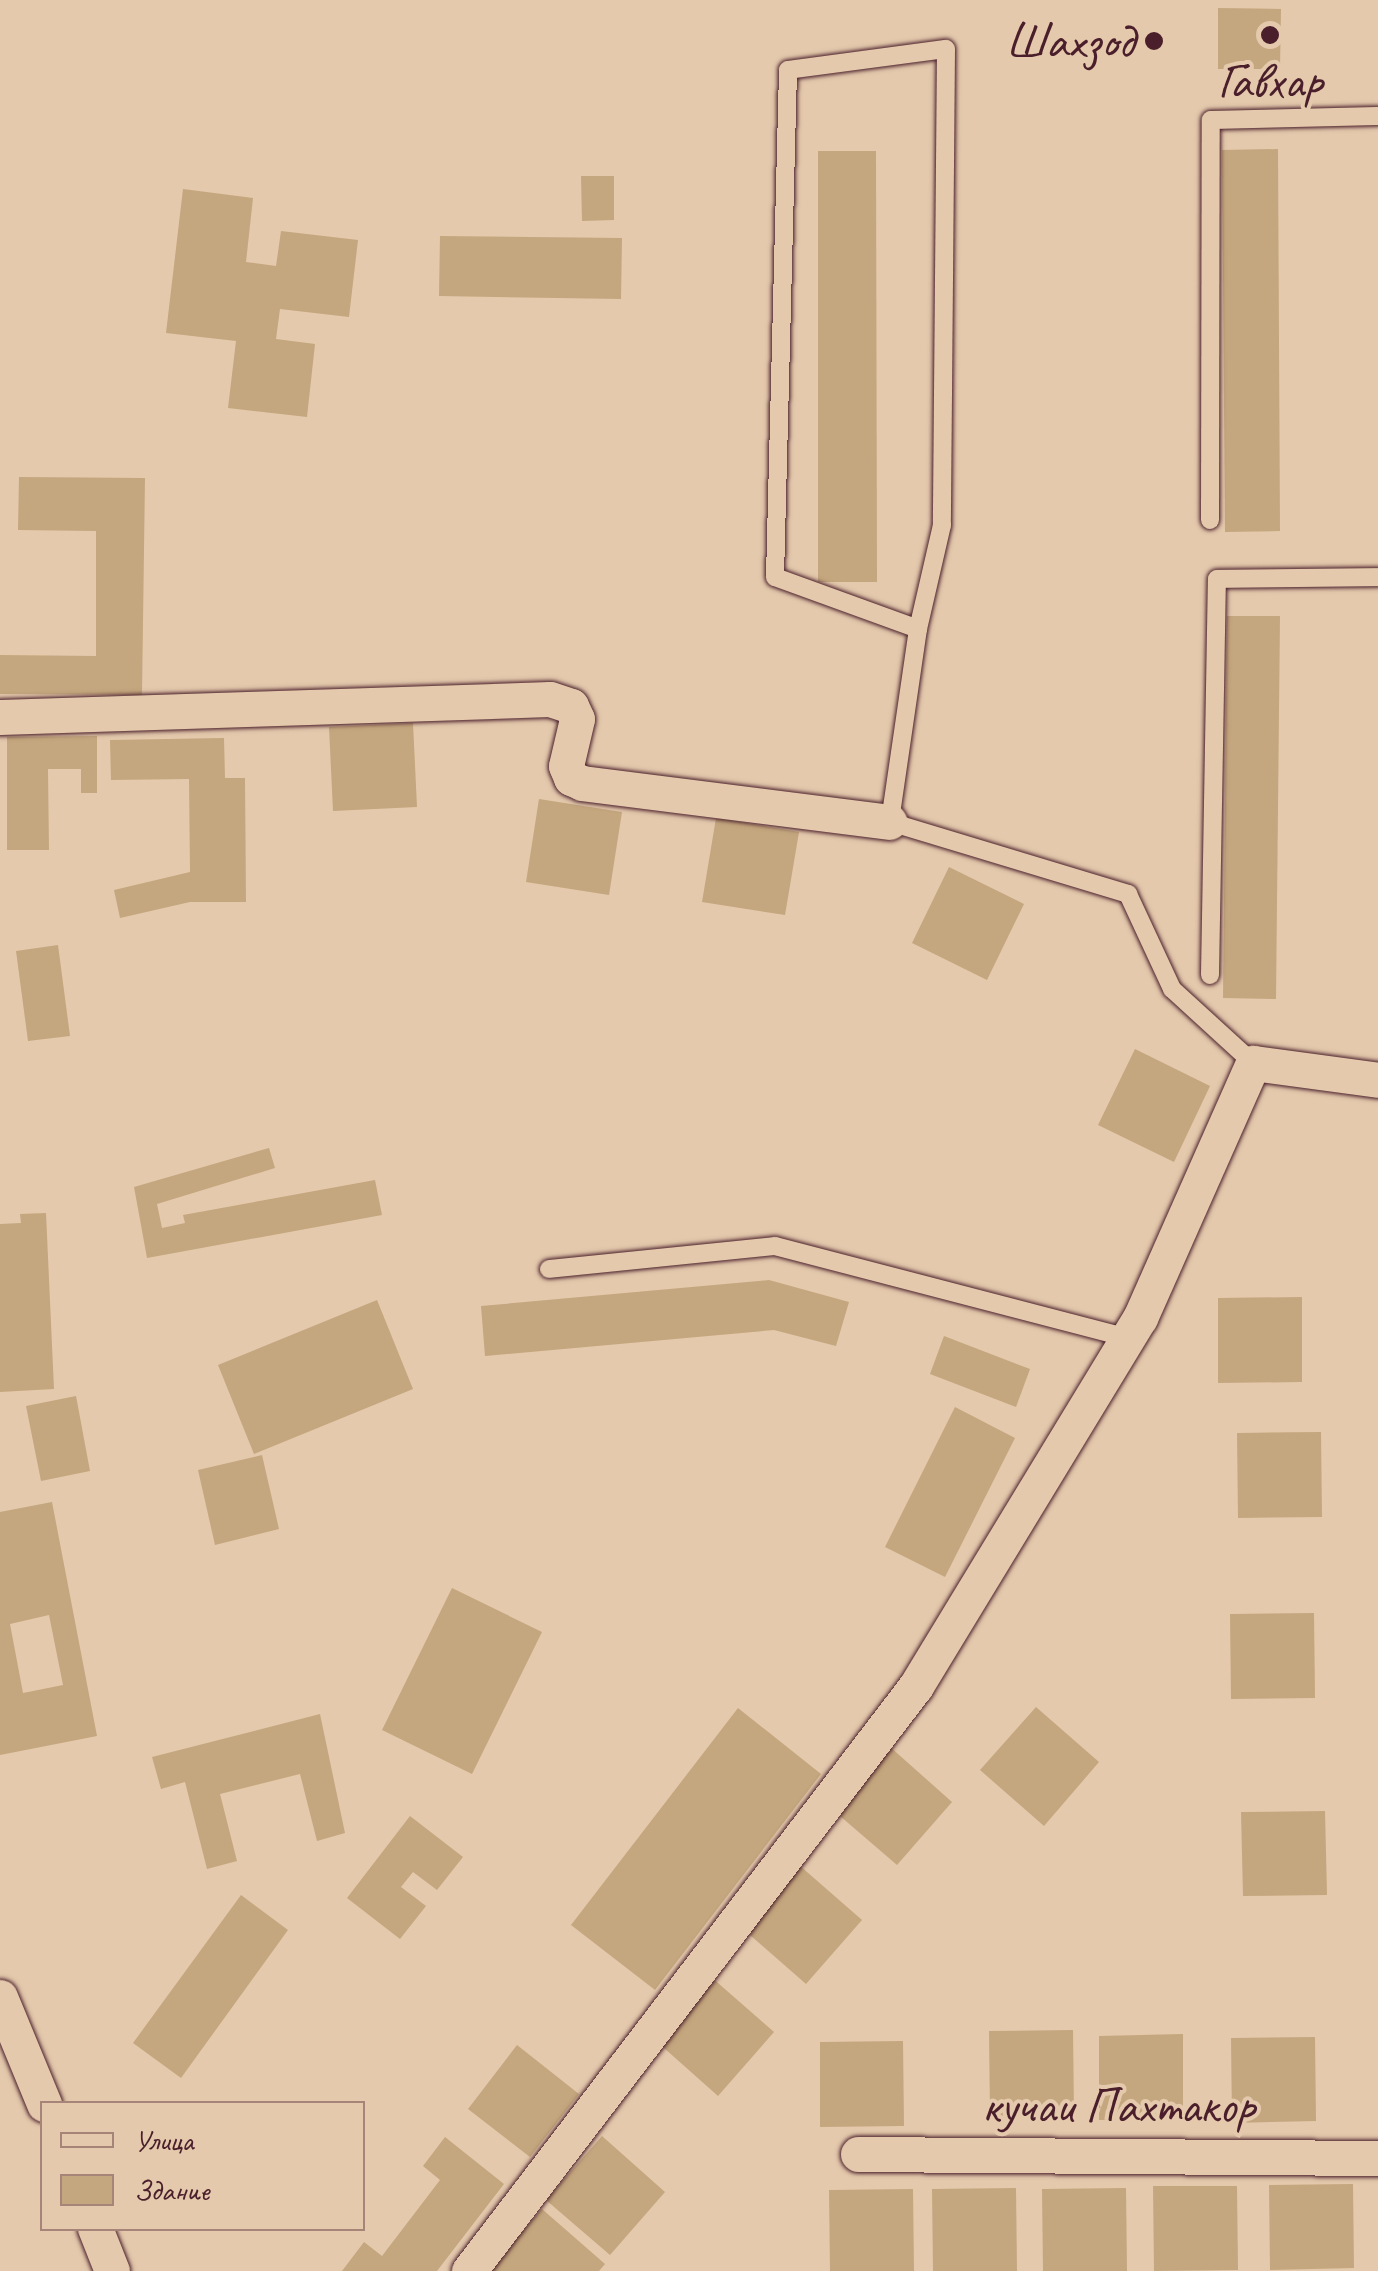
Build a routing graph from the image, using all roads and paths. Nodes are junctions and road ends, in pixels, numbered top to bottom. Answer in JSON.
{"nodes":[{"id":1,"x":1378,"y":116,"type":"edge"},
{"id":2,"x":1210,"y":520,"type":"dead end"},
{"id":3,"x":1378,"y":576,"type":"edge"},
{"id":4,"x":918,"y":629,"type":"junction"},
{"id":5,"x":0,"y":717,"type":"edge"},
{"id":6,"x":890,"y":822,"type":"junction"},
{"id":7,"x":1210,"y":975,"type":"dead end"},
{"id":8,"x":1254,"y":1063,"type":"junction"},
{"id":9,"x":1378,"y":1080,"type":"edge"},
{"id":10,"x":549,"y":1269,"type":"dead end"},
{"id":11,"x":1128,"y":1338,"type":"junction"},
{"id":12,"x":0,"y":1998,"type":"edge"},
{"id":13,"x":43,"y":2101,"type":"edge"},
{"id":14,"x":858,"y":2154,"type":"dead end"},
{"id":15,"x":1378,"y":2158,"type":"edge"},
{"id":16,"x":96,"y":2231,"type":"edge"},
{"id":17,"x":112,"y":2271,"type":"edge"},
{"id":18,"x":469,"y":2271,"type":"edge"}],
"edges":[{"from":1,"to":2,"type":"lane"},
{"from":3,"to":7,"type":"lane"},
{"from":4,"to":4,"type":"lane"},
{"from":4,"to":6,"type":"lane"},
{"from":5,"to":6,"type":"street"},
{"from":6,"to":8,"type":"lane"},
{"from":8,"to":9,"type":"street"},
{"from":8,"to":11,"type":"street"},
{"from":10,"to":11,"type":"lane"},
{"from":11,"to":18,"type":"street"},
{"from":12,"to":13,"type":"street"},
{"from":14,"to":15,"type":"street","name":"кучаи Пахтакор"},
{"from":16,"to":17,"type":"street"}]}
